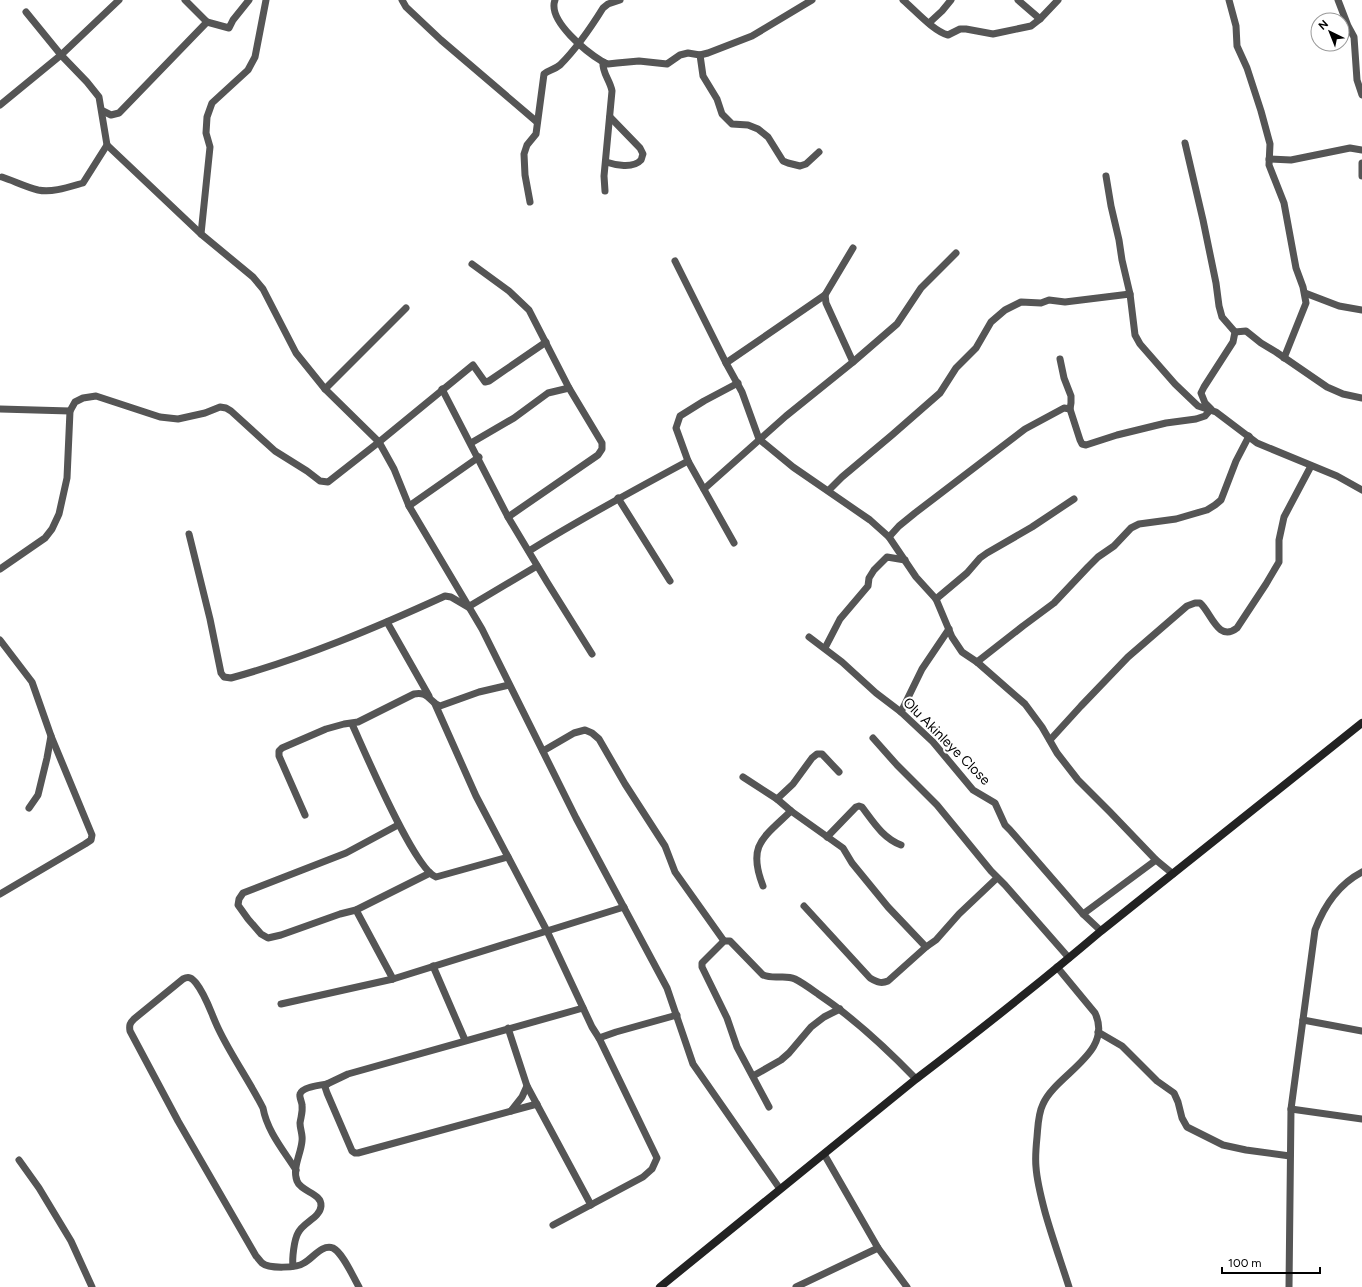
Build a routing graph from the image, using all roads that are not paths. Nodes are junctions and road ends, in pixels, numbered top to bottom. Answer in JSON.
{"nodes":[{"id":1,"x":119,"y":0,"type":"edge"},
{"id":2,"x":185,"y":0,"type":"edge"},
{"id":3,"x":249,"y":0,"type":"edge"},
{"id":4,"x":266,"y":0,"type":"edge"},
{"id":5,"x":402,"y":0,"type":"edge"},
{"id":6,"x":555,"y":0,"type":"edge"},
{"id":7,"x":620,"y":0,"type":"edge"},
{"id":8,"x":812,"y":0,"type":"edge"},
{"id":9,"x":903,"y":0,"type":"edge"},
{"id":10,"x":951,"y":0,"type":"edge"},
{"id":11,"x":1018,"y":0,"type":"edge"},
{"id":12,"x":1058,"y":0,"type":"edge"},
{"id":13,"x":1229,"y":0,"type":"edge"},
{"id":14,"x":1338,"y":0,"type":"edge"},
{"id":15,"x":803,"y":2,"type":"edge"},
{"id":16,"x":26,"y":12,"type":"dead end"},
{"id":17,"x":1040,"y":20,"type":"junction"},
{"id":18,"x":207,"y":22,"type":"junction"},
{"id":19,"x":929,"y":23,"type":"junction"},
{"id":20,"x":579,"y":45,"type":"junction"},
{"id":21,"x":61,"y":55,"type":"junction"},
{"id":22,"x":700,"y":55,"type":"junction"},
{"id":23,"x":603,"y":62,"type":"junction"},
{"id":24,"x":1362,"y":95,"type":"edge"},
{"id":25,"x":0,"y":105,"type":"edge"},
{"id":26,"x":103,"y":111,"type":"junction"},
{"id":27,"x":610,"y":117,"type":"junction"},
{"id":28,"x":537,"y":122,"type":"junction"},
{"id":29,"x":1185,"y":143,"type":"dead end"},
{"id":30,"x":107,"y":145,"type":"junction"},
{"id":31,"x":1362,"y":150,"type":"edge"},
{"id":32,"x":819,"y":152,"type":"dead end"},
{"id":33,"x":1269,"y":159,"type":"junction"},
{"id":34,"x":606,"y":162,"type":"junction"},
{"id":35,"x":1362,"y":164,"type":"edge"},
{"id":36,"x":1106,"y":176,"type":"dead end"},
{"id":37,"x":1362,"y":176,"type":"edge"},
{"id":38,"x":2,"y":177,"type":"dead end"},
{"id":39,"x":605,"y":191,"type":"dead end"},
{"id":40,"x":530,"y":202,"type":"dead end"},
{"id":41,"x":201,"y":234,"type":"junction"},
{"id":42,"x":853,"y":248,"type":"dead end"},
{"id":43,"x":956,"y":253,"type":"dead end"},
{"id":44,"x":675,"y":261,"type":"dead end"},
{"id":45,"x":472,"y":264,"type":"dead end"},
{"id":46,"x":1305,"y":293,"type":"junction"},
{"id":47,"x":1130,"y":294,"type":"junction"},
{"id":48,"x":825,"y":295,"type":"junction"},
{"id":49,"x":406,"y":308,"type":"dead end"},
{"id":50,"x":1362,"y":310,"type":"edge"},
{"id":51,"x":1235,"y":332,"type":"junction"},
{"id":52,"x":546,"y":342,"type":"junction"},
{"id":53,"x":1284,"y":358,"type":"junction"},
{"id":54,"x":1060,"y":359,"type":"dead end"},
{"id":55,"x":853,"y":362,"type":"junction"},
{"id":56,"x":726,"y":363,"type":"junction"},
{"id":57,"x":738,"y":383,"type":"junction"},
{"id":58,"x":569,"y":388,"type":"junction"},
{"id":59,"x":325,"y":389,"type":"junction"},
{"id":60,"x":442,"y":389,"type":"junction"},
{"id":61,"x":1362,"y":398,"type":"edge"},
{"id":62,"x":0,"y":409,"type":"edge"},
{"id":63,"x":1070,"y":409,"type":"junction"},
{"id":64,"x":1211,"y":410,"type":"junction"},
{"id":65,"x":70,"y":411,"type":"junction"},
{"id":66,"x":1249,"y":436,"type":"junction"},
{"id":67,"x":759,"y":439,"type":"junction"},
{"id":68,"x":379,"y":442,"type":"junction"},
{"id":69,"x":471,"y":443,"type":"junction"},
{"id":70,"x":479,"y":457,"type":"junction"},
{"id":71,"x":688,"y":461,"type":"junction"},
{"id":72,"x":1311,"y":466,"type":"junction"},
{"id":73,"x":704,"y":489,"type":"junction"},
{"id":74,"x":829,"y":490,"type":"junction"},
{"id":75,"x":1362,"y":490,"type":"edge"},
{"id":76,"x":618,"y":498,"type":"junction"},
{"id":77,"x":1074,"y":499,"type":"dead end"},
{"id":78,"x":409,"y":506,"type":"junction"},
{"id":79,"x":508,"y":516,"type":"junction"},
{"id":80,"x":189,"y":534,"type":"dead end"},
{"id":81,"x":889,"y":538,"type":"junction"},
{"id":82,"x":734,"y":542,"type":"dead end"},
{"id":83,"x":529,"y":551,"type":"junction"},
{"id":84,"x":905,"y":560,"type":"junction"},
{"id":85,"x":537,"y":566,"type":"junction"},
{"id":86,"x":0,"y":569,"type":"edge"},
{"id":87,"x":670,"y":581,"type":"dead end"},
{"id":88,"x":936,"y":598,"type":"junction"},
{"id":89,"x":468,"y":607,"type":"junction"},
{"id":90,"x":387,"y":622,"type":"junction"},
{"id":91,"x":949,"y":629,"type":"junction"},
{"id":92,"x":809,"y":637,"type":"dead end"},
{"id":93,"x":0,"y":640,"type":"edge"},
{"id":94,"x":825,"y":648,"type":"junction"},
{"id":95,"x":592,"y":654,"type":"dead end"},
{"id":96,"x":977,"y":662,"type":"junction"},
{"id":97,"x":509,"y":685,"type":"junction"},
{"id":98,"x":429,"y":696,"type":"junction"},
{"id":99,"x":435,"y":704,"type":"junction"},
{"id":100,"x":902,"y":712,"type":"junction"},
{"id":101,"x":1362,"y":723,"type":"edge"},
{"id":102,"x":352,"y":724,"type":"junction"},
{"id":103,"x":51,"y":736,"type":"junction"},
{"id":104,"x":873,"y":738,"type":"dead end"},
{"id":105,"x":1050,"y":740,"type":"junction"},
{"id":106,"x":543,"y":751,"type":"junction"},
{"id":107,"x":839,"y":772,"type":"dead end"},
{"id":108,"x":743,"y":777,"type":"dead end"},
{"id":109,"x":777,"y":799,"type":"junction"},
{"id":110,"x":29,"y":808,"type":"dead end"},
{"id":111,"x":790,"y":811,"type":"junction"},
{"id":112,"x":305,"y":815,"type":"dead end"},
{"id":113,"x":398,"y":825,"type":"junction"},
{"id":114,"x":827,"y":837,"type":"junction"},
{"id":115,"x":901,"y":845,"type":"dead end"},
{"id":116,"x":508,"y":857,"type":"junction"},
{"id":117,"x":1156,"y":860,"type":"junction"},
{"id":118,"x":1362,"y":872,"type":"edge"},
{"id":119,"x":430,"y":873,"type":"junction"},
{"id":120,"x":1173,"y":874,"type":"junction"},
{"id":121,"x":997,"y":878,"type":"junction"},
{"id":122,"x":763,"y":886,"type":"dead end"},
{"id":123,"x":0,"y":894,"type":"edge"},
{"id":124,"x":804,"y":906,"type":"dead end"},
{"id":125,"x":624,"y":907,"type":"junction"},
{"id":126,"x":356,"y":910,"type":"junction"},
{"id":127,"x":1083,"y":914,"type":"junction"},
{"id":128,"x":547,"y":931,"type":"junction"},
{"id":129,"x":1100,"y":931,"type":"junction"},
{"id":130,"x":724,"y":941,"type":"junction"},
{"id":131,"x":926,"y":947,"type":"junction"},
{"id":132,"x":1069,"y":958,"type":"junction"},
{"id":133,"x":434,"y":966,"type":"junction"},
{"id":134,"x":1057,"y":967,"type":"junction"},
{"id":135,"x":393,"y":979,"type":"junction"},
{"id":136,"x":281,"y":1004,"type":"dead end"},
{"id":137,"x":583,"y":1008,"type":"junction"},
{"id":138,"x":840,"y":1009,"type":"junction"},
{"id":139,"x":677,"y":1016,"type":"junction"},
{"id":140,"x":1303,"y":1020,"type":"junction"},
{"id":141,"x":508,"y":1028,"type":"junction"},
{"id":142,"x":1362,"y":1031,"type":"edge"},
{"id":143,"x":1098,"y":1032,"type":"junction"},
{"id":144,"x":600,"y":1038,"type":"junction"},
{"id":145,"x":465,"y":1040,"type":"junction"},
{"id":146,"x":753,"y":1076,"type":"junction"},
{"id":147,"x":916,"y":1079,"type":"junction"},
{"id":148,"x":328,"y":1084,"type":"junction"},
{"id":149,"x":527,"y":1086,"type":"junction"},
{"id":150,"x":537,"y":1104,"type":"junction"},
{"id":151,"x":769,"y":1107,"type":"dead end"},
{"id":152,"x":1291,"y":1109,"type":"junction"},
{"id":153,"x":511,"y":1111,"type":"junction"},
{"id":154,"x":1362,"y":1119,"type":"edge"},
{"id":155,"x":824,"y":1154,"type":"junction"},
{"id":156,"x":1290,"y":1156,"type":"junction"},
{"id":157,"x":19,"y":1160,"type":"dead end"},
{"id":158,"x":296,"y":1170,"type":"junction"},
{"id":159,"x":780,"y":1189,"type":"junction"},
{"id":160,"x":591,"y":1205,"type":"junction"},
{"id":161,"x":553,"y":1225,"type":"dead end"},
{"id":162,"x":878,"y":1248,"type":"junction"},
{"id":163,"x":293,"y":1266,"type":"junction"},
{"id":164,"x":92,"y":1287,"type":"edge"},
{"id":165,"x":359,"y":1287,"type":"edge"},
{"id":166,"x":660,"y":1287,"type":"edge"},
{"id":167,"x":796,"y":1287,"type":"edge"},
{"id":168,"x":907,"y":1287,"type":"edge"},
{"id":169,"x":1069,"y":1287,"type":"edge"},
{"id":170,"x":1289,"y":1287,"type":"edge"}],
"edges":[{"from":1,"to":21,"type":"street"},
{"from":2,"to":18,"type":"street"},
{"from":3,"to":18,"type":"street"},
{"from":4,"to":41,"type":"street"},
{"from":5,"to":28,"type":"street"},
{"from":6,"to":20,"type":"street"},
{"from":7,"to":20,"type":"street"},
{"from":8,"to":15,"type":"street"},
{"from":9,"to":19,"type":"street"},
{"from":10,"to":19,"type":"street"},
{"from":11,"to":17,"type":"street"},
{"from":12,"to":17,"type":"street"},
{"from":13,"to":33,"type":"street"},
{"from":14,"to":24,"type":"street"},
{"from":15,"to":22,"type":"street"},
{"from":16,"to":21,"type":"street"},
{"from":17,"to":19,"type":"street"},
{"from":18,"to":26,"type":"street"},
{"from":20,"to":23,"type":"street"},
{"from":20,"to":28,"type":"street"},
{"from":21,"to":25,"type":"street"},
{"from":21,"to":26,"type":"street"},
{"from":22,"to":23,"type":"street"},
{"from":22,"to":32,"type":"street"},
{"from":23,"to":27,"type":"street"},
{"from":26,"to":30,"type":"street"},
{"from":27,"to":34,"type":"street"},
{"from":27,"to":34,"type":"street"},
{"from":28,"to":40,"type":"street"},
{"from":29,"to":51,"type":"street"},
{"from":30,"to":38,"type":"street"},
{"from":30,"to":41,"type":"street"},
{"from":31,"to":33,"type":"street"},
{"from":33,"to":46,"type":"street"},
{"from":34,"to":39,"type":"street"},
{"from":35,"to":37,"type":"street"},
{"from":36,"to":47,"type":"street"},
{"from":41,"to":59,"type":"street"},
{"from":42,"to":48,"type":"street"},
{"from":43,"to":55,"type":"street"},
{"from":44,"to":56,"type":"street"},
{"from":45,"to":52,"type":"street"},
{"from":46,"to":50,"type":"street"},
{"from":46,"to":53,"type":"street"},
{"from":47,"to":64,"type":"street"},
{"from":47,"to":74,"type":"street"},
{"from":48,"to":55,"type":"street"},
{"from":48,"to":56,"type":"street"},
{"from":49,"to":59,"type":"street"},
{"from":51,"to":53,"type":"street"},
{"from":51,"to":64,"type":"street"},
{"from":52,"to":58,"type":"street"},
{"from":52,"to":60,"type":"street"},
{"from":53,"to":61,"type":"street"},
{"from":54,"to":63,"type":"street"},
{"from":55,"to":67,"type":"street"},
{"from":56,"to":57,"type":"street"},
{"from":57,"to":67,"type":"street"},
{"from":57,"to":71,"type":"street"},
{"from":58,"to":69,"type":"street"},
{"from":58,"to":79,"type":"street"},
{"from":59,"to":68,"type":"street"},
{"from":60,"to":68,"type":"street"},
{"from":60,"to":69,"type":"street"},
{"from":62,"to":65,"type":"street"},
{"from":63,"to":64,"type":"street"},
{"from":63,"to":81,"type":"street"},
{"from":64,"to":66,"type":"street"},
{"from":65,"to":68,"type":"street"},
{"from":65,"to":86,"type":"street"},
{"from":66,"to":72,"type":"street"},
{"from":66,"to":96,"type":"street"},
{"from":67,"to":73,"type":"street"},
{"from":67,"to":74,"type":"street"},
{"from":68,"to":78,"type":"street"},
{"from":69,"to":70,"type":"street"},
{"from":70,"to":78,"type":"street"},
{"from":70,"to":79,"type":"street"},
{"from":71,"to":73,"type":"street"},
{"from":71,"to":76,"type":"street"},
{"from":72,"to":75,"type":"street"},
{"from":72,"to":105,"type":"street"},
{"from":73,"to":82,"type":"street"},
{"from":74,"to":81,"type":"street"},
{"from":76,"to":83,"type":"street"},
{"from":76,"to":87,"type":"street"},
{"from":77,"to":88,"type":"street"},
{"from":78,"to":89,"type":"street"},
{"from":79,"to":83,"type":"street"},
{"from":80,"to":90,"type":"street"},
{"from":81,"to":84,"type":"street"},
{"from":83,"to":85,"type":"street"},
{"from":84,"to":88,"type":"street"},
{"from":84,"to":94,"type":"street"},
{"from":85,"to":89,"type":"street"},
{"from":85,"to":95,"type":"street"},
{"from":88,"to":91,"type":"street"},
{"from":89,"to":90,"type":"street"},
{"from":89,"to":97,"type":"street"},
{"from":90,"to":98,"type":"street"},
{"from":91,"to":96,"type":"street"},
{"from":91,"to":100,"type":"street"},
{"from":92,"to":94,"type":"street","name":"Olu Akinleye Close"},
{"from":93,"to":103,"type":"street"},
{"from":94,"to":100,"type":"street","name":"Olu Akinleye Close"},
{"from":96,"to":105,"type":"street"},
{"from":97,"to":99,"type":"street"},
{"from":97,"to":106,"type":"street"},
{"from":98,"to":99,"type":"street"},
{"from":98,"to":102,"type":"street"},
{"from":99,"to":116,"type":"street"},
{"from":100,"to":127,"type":"street","name":"Olu Akinleye Close"},
{"from":101,"to":120,"type":"main road"},
{"from":102,"to":112,"type":"street"},
{"from":102,"to":113,"type":"street"},
{"from":103,"to":110,"type":"street"},
{"from":103,"to":123,"type":"street"},
{"from":104,"to":121,"type":"street"},
{"from":105,"to":117,"type":"street"},
{"from":106,"to":125,"type":"street"},
{"from":106,"to":130,"type":"street"},
{"from":107,"to":109,"type":"street"},
{"from":108,"to":109,"type":"street"},
{"from":109,"to":111,"type":"street"},
{"from":111,"to":114,"type":"street"},
{"from":111,"to":122,"type":"street"},
{"from":113,"to":119,"type":"street"},
{"from":113,"to":126,"type":"street"},
{"from":114,"to":115,"type":"street"},
{"from":114,"to":131,"type":"street"},
{"from":116,"to":119,"type":"street"},
{"from":116,"to":128,"type":"street"},
{"from":117,"to":120,"type":"street"},
{"from":117,"to":127,"type":"street"},
{"from":118,"to":140,"type":"street"},
{"from":119,"to":126,"type":"street"},
{"from":120,"to":129,"type":"main road"},
{"from":121,"to":131,"type":"street"},
{"from":121,"to":132,"type":"street"},
{"from":124,"to":131,"type":"street"},
{"from":125,"to":128,"type":"street"},
{"from":125,"to":139,"type":"street"},
{"from":126,"to":135,"type":"street"},
{"from":127,"to":129,"type":"street","name":"Olu Akinleye Close"},
{"from":128,"to":133,"type":"street"},
{"from":128,"to":137,"type":"street"},
{"from":129,"to":132,"type":"main road"},
{"from":130,"to":138,"type":"street"},
{"from":130,"to":146,"type":"street"},
{"from":132,"to":134,"type":"main road"},
{"from":133,"to":135,"type":"street"},
{"from":133,"to":145,"type":"street"},
{"from":134,"to":143,"type":"street"},
{"from":134,"to":147,"type":"main road"},
{"from":135,"to":136,"type":"street"},
{"from":137,"to":141,"type":"street"},
{"from":137,"to":144,"type":"street"},
{"from":138,"to":146,"type":"street"},
{"from":138,"to":147,"type":"street"},
{"from":139,"to":144,"type":"street"},
{"from":139,"to":159,"type":"street"},
{"from":140,"to":142,"type":"street"},
{"from":140,"to":152,"type":"street"},
{"from":141,"to":145,"type":"street"},
{"from":141,"to":149,"type":"street"},
{"from":143,"to":156,"type":"street"},
{"from":143,"to":169,"type":"street"},
{"from":144,"to":160,"type":"street"},
{"from":145,"to":148,"type":"street"},
{"from":146,"to":151,"type":"street"},
{"from":147,"to":155,"type":"main road"},
{"from":148,"to":153,"type":"street"},
{"from":148,"to":158,"type":"street"},
{"from":149,"to":150,"type":"street"},
{"from":149,"to":153,"type":"street"},
{"from":150,"to":153,"type":"street"},
{"from":150,"to":160,"type":"street"},
{"from":152,"to":154,"type":"street"},
{"from":152,"to":156,"type":"street"},
{"from":155,"to":159,"type":"main road"},
{"from":155,"to":162,"type":"street"},
{"from":156,"to":170,"type":"street"},
{"from":157,"to":164,"type":"street"},
{"from":158,"to":163,"type":"street"},
{"from":158,"to":163,"type":"street"},
{"from":159,"to":166,"type":"main road"},
{"from":160,"to":161,"type":"street"},
{"from":162,"to":167,"type":"street"},
{"from":162,"to":168,"type":"street"},
{"from":163,"to":165,"type":"street"}]}
